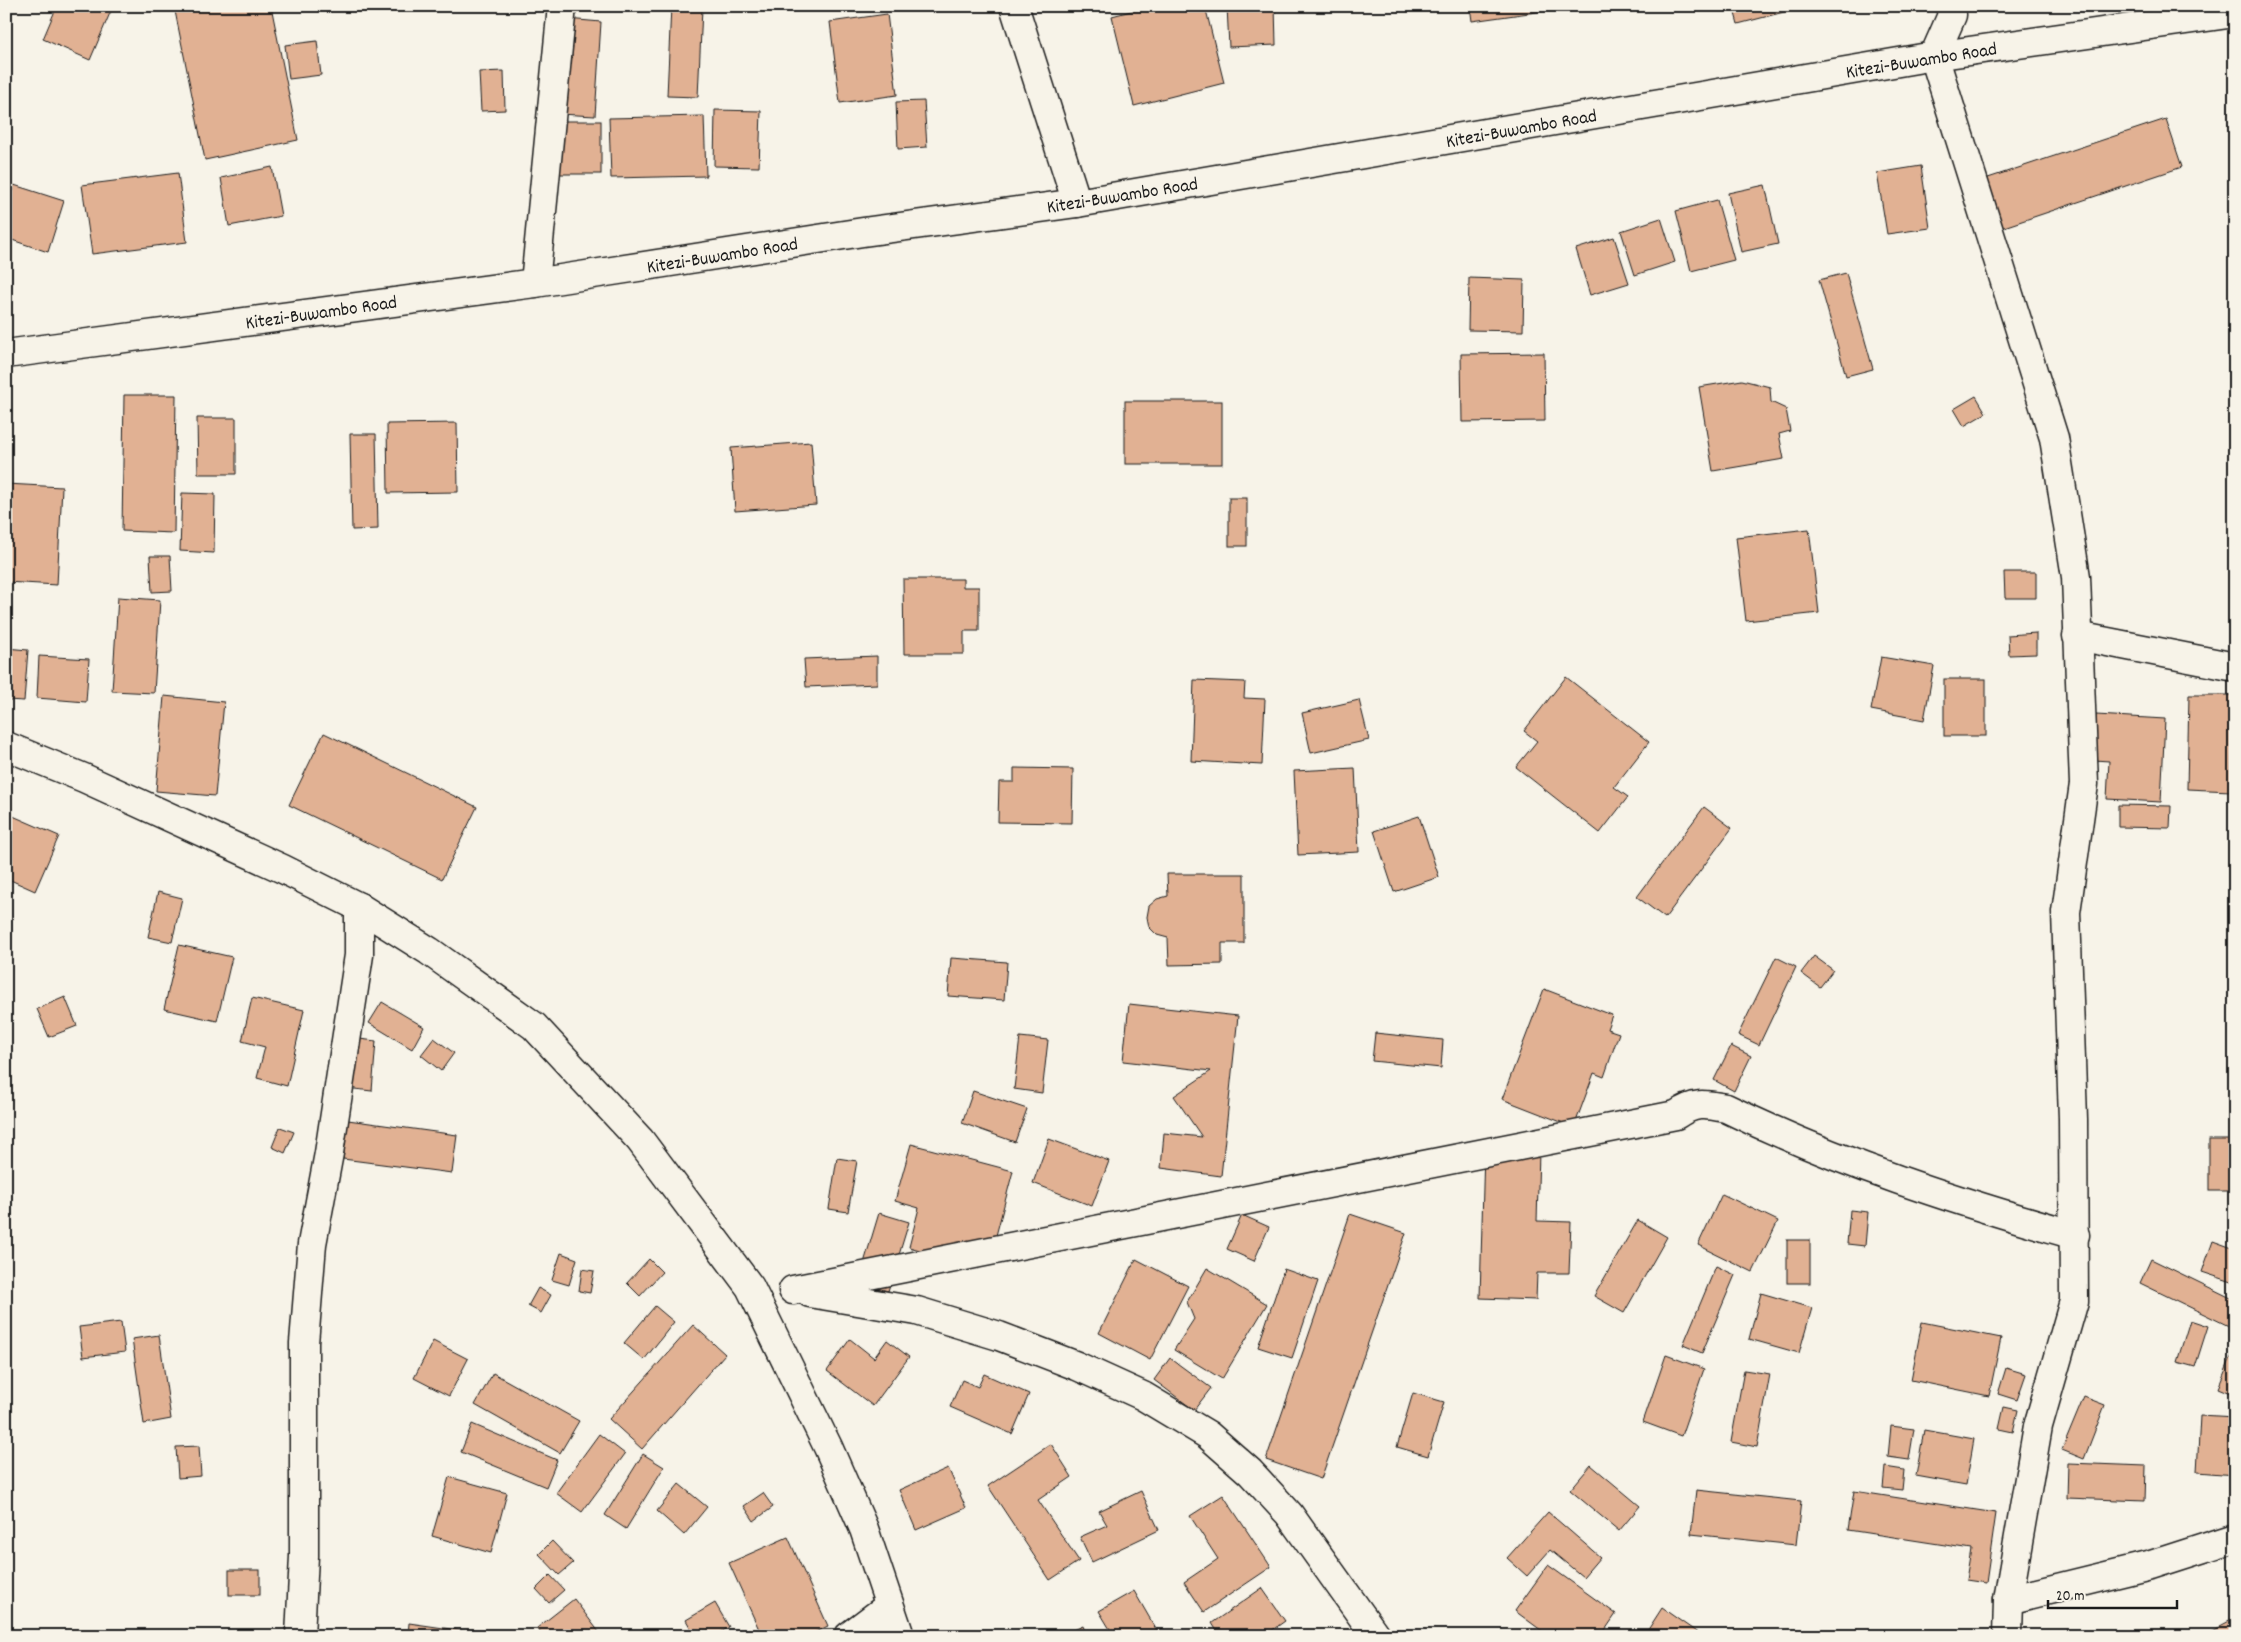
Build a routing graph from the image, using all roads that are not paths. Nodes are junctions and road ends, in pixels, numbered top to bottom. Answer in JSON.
{"nodes":[{"id":1,"x":562,"y":6,"type":"edge"},
{"id":2,"x":1014,"y":6,"type":"edge"},
{"id":3,"x":1950,"y":6,"type":"edge"},
{"id":4,"x":2235,"y":13,"type":"edge"},
{"id":5,"x":1934,"y":56,"type":"junction"},
{"id":6,"x":1076,"y":203,"type":"junction"},
{"id":7,"x":535,"y":282,"type":"junction"},
{"id":8,"x":6,"y":354,"type":"edge"},
{"id":9,"x":2077,"y":636,"type":"junction"},
{"id":10,"x":2235,"y":667,"type":"edge"},
{"id":11,"x":6,"y":746,"type":"edge"},
{"id":12,"x":359,"y":907,"type":"junction"},
{"id":13,"x":2075,"y":1235,"type":"junction"},
{"id":14,"x":750,"y":1287,"type":"junction"},
{"id":15,"x":793,"y":1290,"type":"junction"},
{"id":16,"x":2235,"y":1538,"type":"edge"},
{"id":17,"x":2008,"y":1600,"type":"junction"},
{"id":18,"x":889,"y":1606,"type":"junction"},
{"id":19,"x":300,"y":1636,"type":"edge"},
{"id":20,"x":848,"y":1636,"type":"edge"},
{"id":21,"x":900,"y":1636,"type":"edge"},
{"id":22,"x":1376,"y":1636,"type":"edge"},
{"id":23,"x":2007,"y":1636,"type":"edge"}],
"edges":[{"from":1,"to":7,"type":"street"},
{"from":2,"to":6,"type":"street"},
{"from":3,"to":5,"type":"street"},
{"from":4,"to":5,"type":"street","name":"Kitezi-Buwambo Road"},
{"from":5,"to":6,"type":"street","name":"Kitezi-Buwambo Road"},
{"from":5,"to":9,"type":"street"},
{"from":6,"to":7,"type":"street","name":"Kitezi-Buwambo Road"},
{"from":7,"to":8,"type":"street","name":"Kitezi-Buwambo Road"},
{"from":9,"to":10,"type":"street"},
{"from":9,"to":13,"type":"street"},
{"from":11,"to":12,"type":"street"},
{"from":12,"to":14,"type":"street"},
{"from":12,"to":19,"type":"street"},
{"from":13,"to":15,"type":"street"},
{"from":13,"to":17,"type":"street"},
{"from":14,"to":15,"type":"street"},
{"from":14,"to":18,"type":"street"},
{"from":15,"to":22,"type":"street"},
{"from":16,"to":17,"type":"street"},
{"from":17,"to":23,"type":"street"},
{"from":18,"to":20,"type":"street"},
{"from":18,"to":21,"type":"street"}]}
